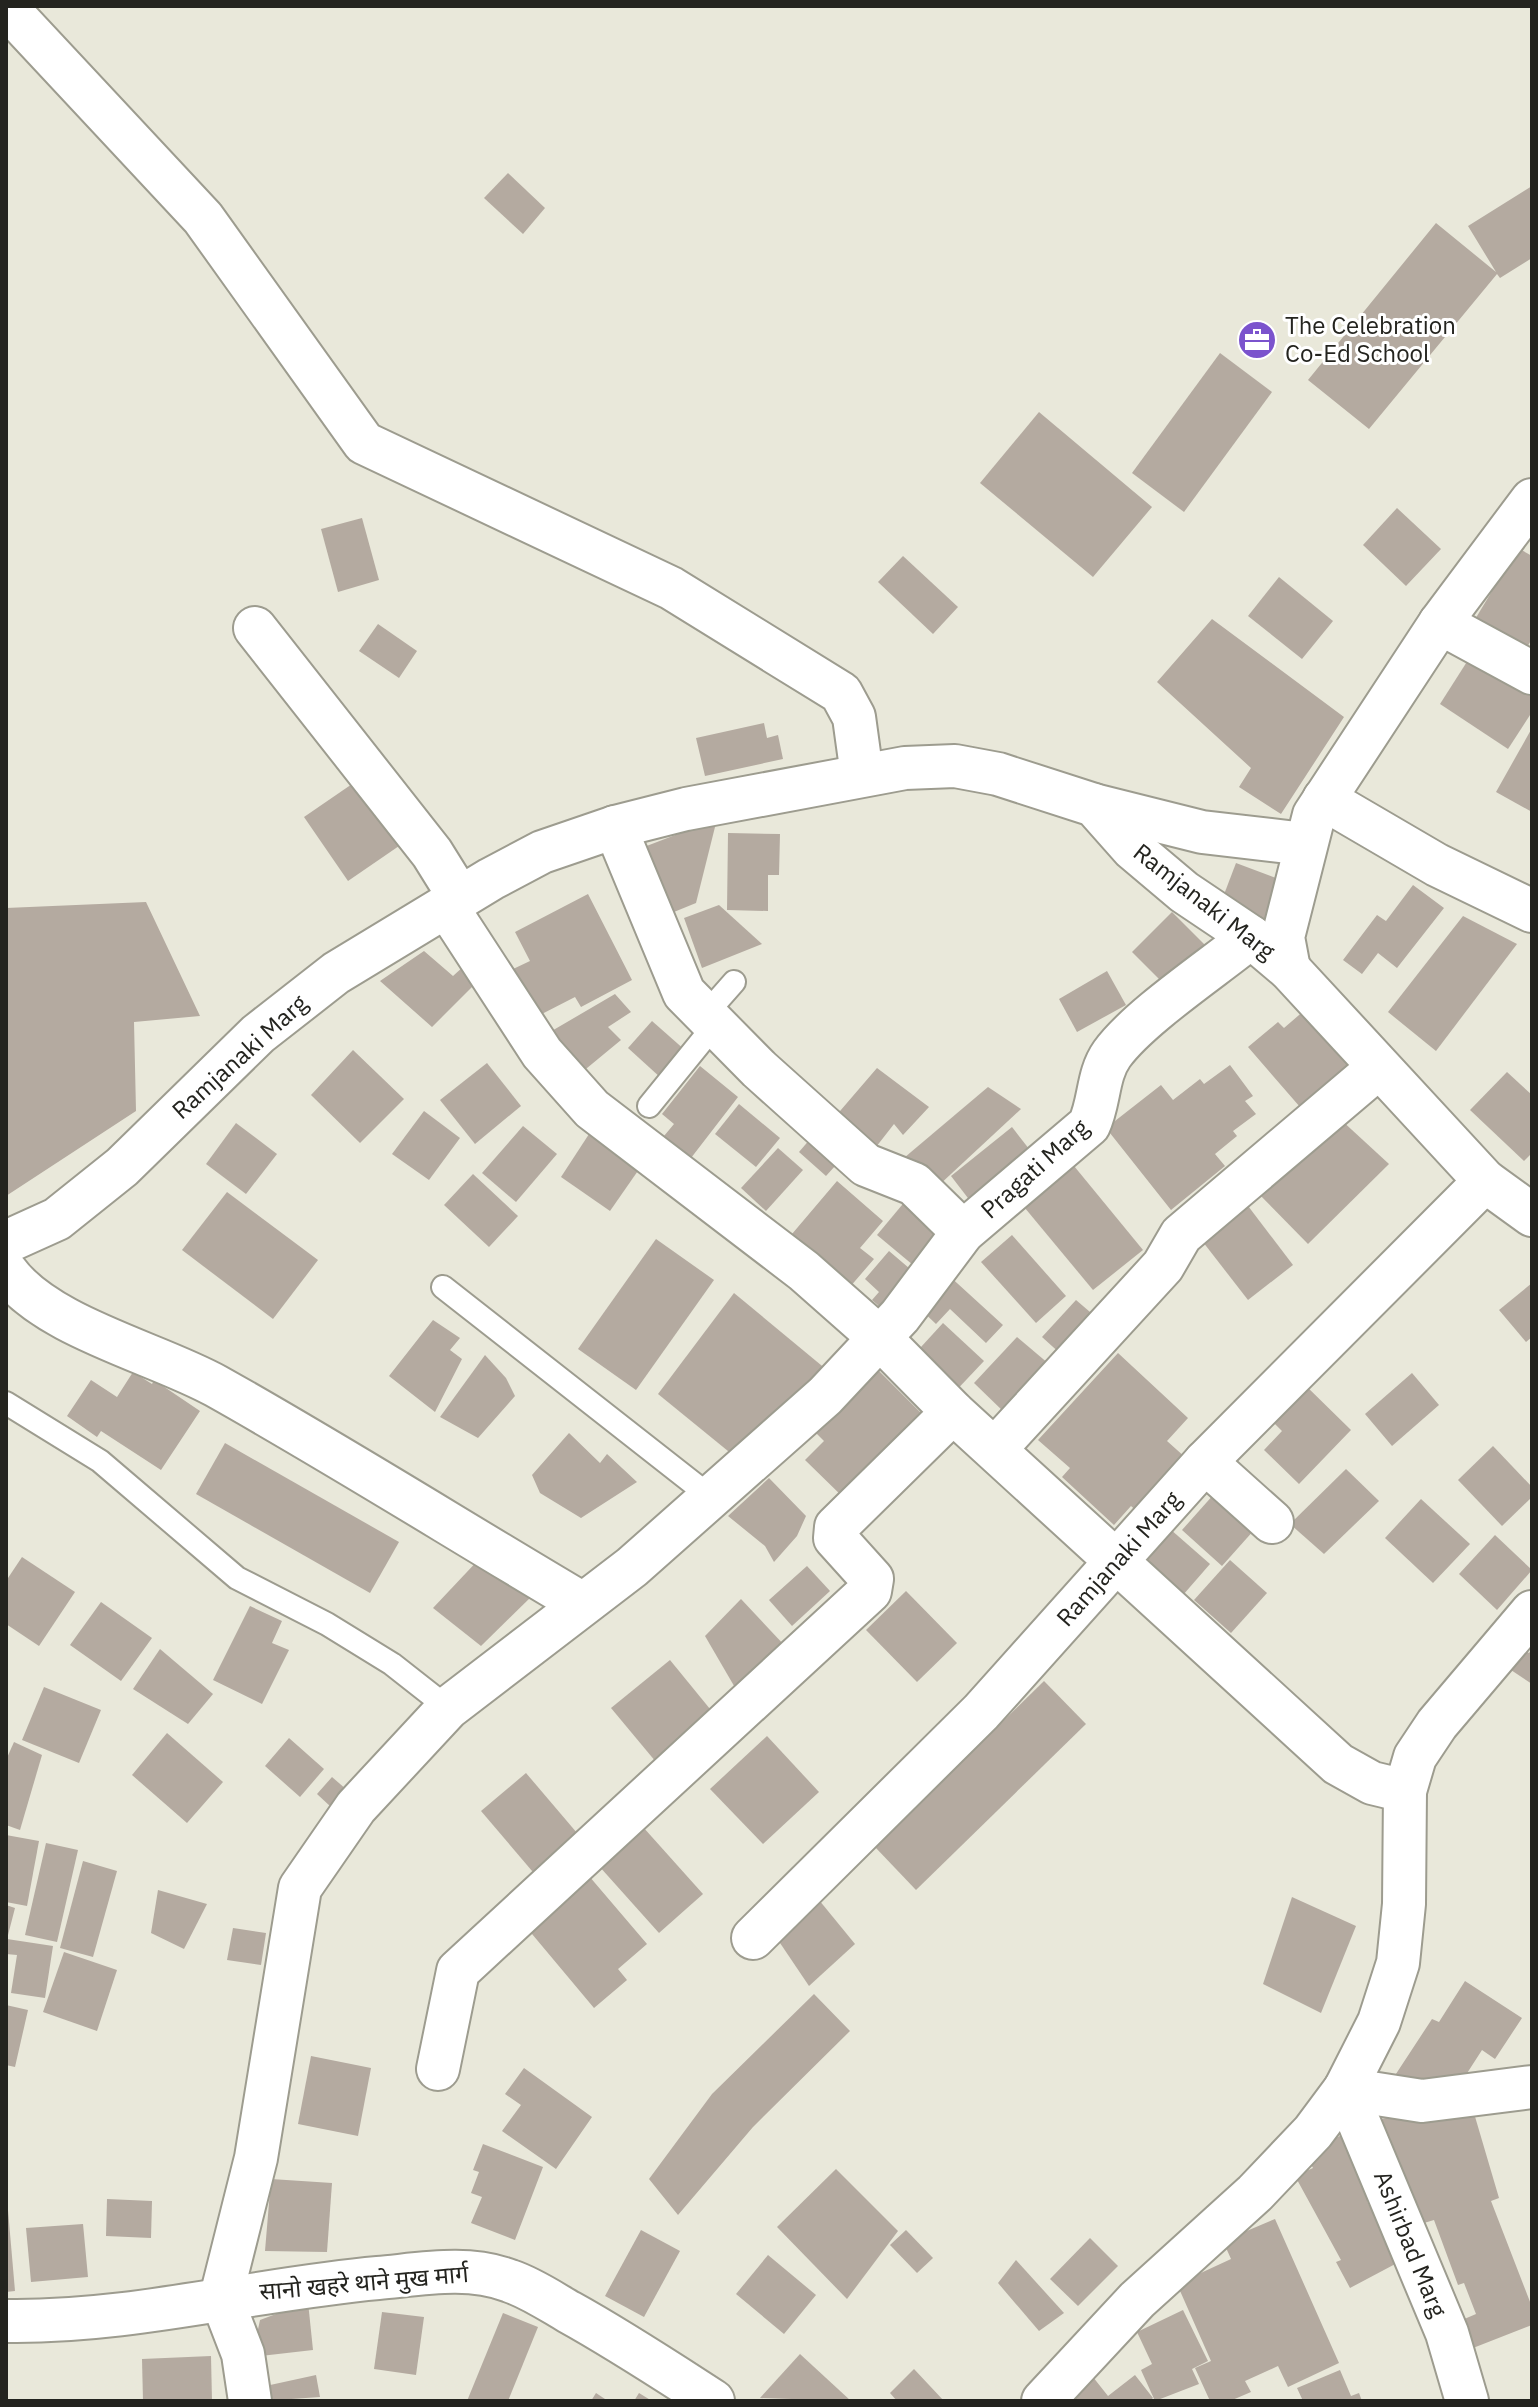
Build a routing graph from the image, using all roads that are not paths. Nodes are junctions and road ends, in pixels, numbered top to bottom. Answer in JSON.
{"nodes":[{"id":1,"x":6,"y":7,"type":"edge"},
{"id":2,"x":1532,"y":500,"type":"edge"},
{"id":3,"x":1440,"y":623,"type":"junction"},
{"id":4,"x":255,"y":628,"type":"dead end"},
{"id":5,"x":1532,"y":673,"type":"edge"},
{"id":6,"x":862,"y":775,"type":"junction"},
{"id":7,"x":1324,"y":799,"type":"junction"},
{"id":8,"x":1094,"y":805,"type":"junction"},
{"id":9,"x":615,"y":827,"type":"junction"},
{"id":10,"x":1305,"y":844,"type":"junction"},
{"id":11,"x":454,"y":903,"type":"junction"},
{"id":12,"x":1532,"y":911,"type":"edge"},
{"id":13,"x":1251,"y":937,"type":"junction"},
{"id":14,"x":1289,"y":969,"type":"junction"},
{"id":15,"x":734,"y":982,"type":"dead end"},
{"id":16,"x":709,"y":1021,"type":"junction"},
{"id":17,"x":1378,"y":1068,"type":"junction"},
{"id":18,"x":649,"y":1106,"type":"dead end"},
{"id":19,"x":1485,"y":1181,"type":"junction"},
{"id":20,"x":1532,"y":1215,"type":"edge"},
{"id":21,"x":963,"y":1232,"type":"junction"},
{"id":22,"x":6,"y":1242,"type":"edge"},
{"id":23,"x":6,"y":1271,"type":"edge"},
{"id":24,"x":443,"y":1287,"type":"dead end"},
{"id":25,"x":881,"y":1339,"type":"junction"},
{"id":26,"x":6,"y":1403,"type":"edge"},
{"id":27,"x":953,"y":1412,"type":"junction"},
{"id":28,"x":995,"y":1449,"type":"junction"},
{"id":29,"x":1205,"y":1462,"type":"junction"},
{"id":30,"x":712,"y":1498,"type":"junction"},
{"id":31,"x":1272,"y":1522,"type":"dead end"},
{"id":32,"x":1118,"y":1562,"type":"junction"},
{"id":33,"x":581,"y":1603,"type":"junction"},
{"id":34,"x":1532,"y":1612,"type":"edge"},
{"id":35,"x":448,"y":1708,"type":"junction"},
{"id":36,"x":1405,"y":1791,"type":"junction"},
{"id":37,"x":753,"y":1938,"type":"dead end"},
{"id":38,"x":438,"y":2069,"type":"dead end"},
{"id":39,"x":1532,"y":2087,"type":"edge"},
{"id":40,"x":1345,"y":2089,"type":"junction"},
{"id":41,"x":221,"y":2297,"type":"junction"},
{"id":42,"x":6,"y":2321,"type":"edge"},
{"id":43,"x":250,"y":2401,"type":"edge"},
{"id":44,"x":713,"y":2401,"type":"edge"},
{"id":45,"x":1043,"y":2401,"type":"edge"},
{"id":46,"x":1467,"y":2401,"type":"edge"}],
"edges":[{"from":1,"to":6,"type":"street"},
{"from":2,"to":3,"type":"street"},
{"from":3,"to":5,"type":"street"},
{"from":3,"to":7,"type":"street"},
{"from":4,"to":11,"type":"street"},
{"from":6,"to":8,"type":"street","name":"Ramjanaki Marg"},
{"from":6,"to":9,"type":"street","name":"Ramjanaki Marg"},
{"from":7,"to":10,"type":"street"},
{"from":7,"to":12,"type":"street"},
{"from":8,"to":10,"type":"street"},
{"from":8,"to":13,"type":"street","name":"Ramjanaki Marg"},
{"from":9,"to":11,"type":"street","name":"Ramjanaki Marg"},
{"from":9,"to":16,"type":"street"},
{"from":10,"to":14,"type":"street"},
{"from":11,"to":22,"type":"street","name":"Ramjanaki Marg"},
{"from":11,"to":25,"type":"street"},
{"from":13,"to":14,"type":"street","name":"Ramjanaki Marg"},
{"from":13,"to":21,"type":"street","name":"Pragati Marg"},
{"from":14,"to":17,"type":"street","name":"Ramjanaki Marg"},
{"from":15,"to":16,"type":"lane"},
{"from":16,"to":18,"type":"lane"},
{"from":16,"to":21,"type":"street"},
{"from":17,"to":19,"type":"street","name":"Ramjanaki Marg"},
{"from":17,"to":28,"type":"street"},
{"from":19,"to":20,"type":"street","name":"Ramjanaki Marg"},
{"from":19,"to":29,"type":"street","name":"Ramjanaki Marg"},
{"from":21,"to":25,"type":"street","name":"Pragati Marg"},
{"from":23,"to":33,"type":"street"},
{"from":24,"to":30,"type":"lane"},
{"from":25,"to":27,"type":"street"},
{"from":25,"to":30,"type":"street","name":"Pragati Marg"},
{"from":26,"to":35,"type":"lane"},
{"from":27,"to":28,"type":"street"},
{"from":27,"to":38,"type":"street"},
{"from":28,"to":32,"type":"street"},
{"from":29,"to":31,"type":"street"},
{"from":29,"to":32,"type":"street","name":"Ramjanaki Marg"},
{"from":30,"to":33,"type":"street","name":"Pragati Marg"},
{"from":32,"to":36,"type":"street"},
{"from":32,"to":37,"type":"street","name":"Ramjanaki Marg"},
{"from":33,"to":35,"type":"street","name":"Pragati Marg"},
{"from":34,"to":36,"type":"street"},
{"from":35,"to":41,"type":"street","name":"Pragati Marg"},
{"from":36,"to":40,"type":"street"},
{"from":39,"to":40,"type":"street"},
{"from":40,"to":45,"type":"street"},
{"from":40,"to":46,"type":"street","name":"Ashirbad Marg"},
{"from":41,"to":42,"type":"street","name":"सानो खहरे थाने मुख मार्ग"},
{"from":41,"to":43,"type":"street"},
{"from":41,"to":44,"type":"street","name":"सानो खहरे थाने मुख मार्ग"}]}
